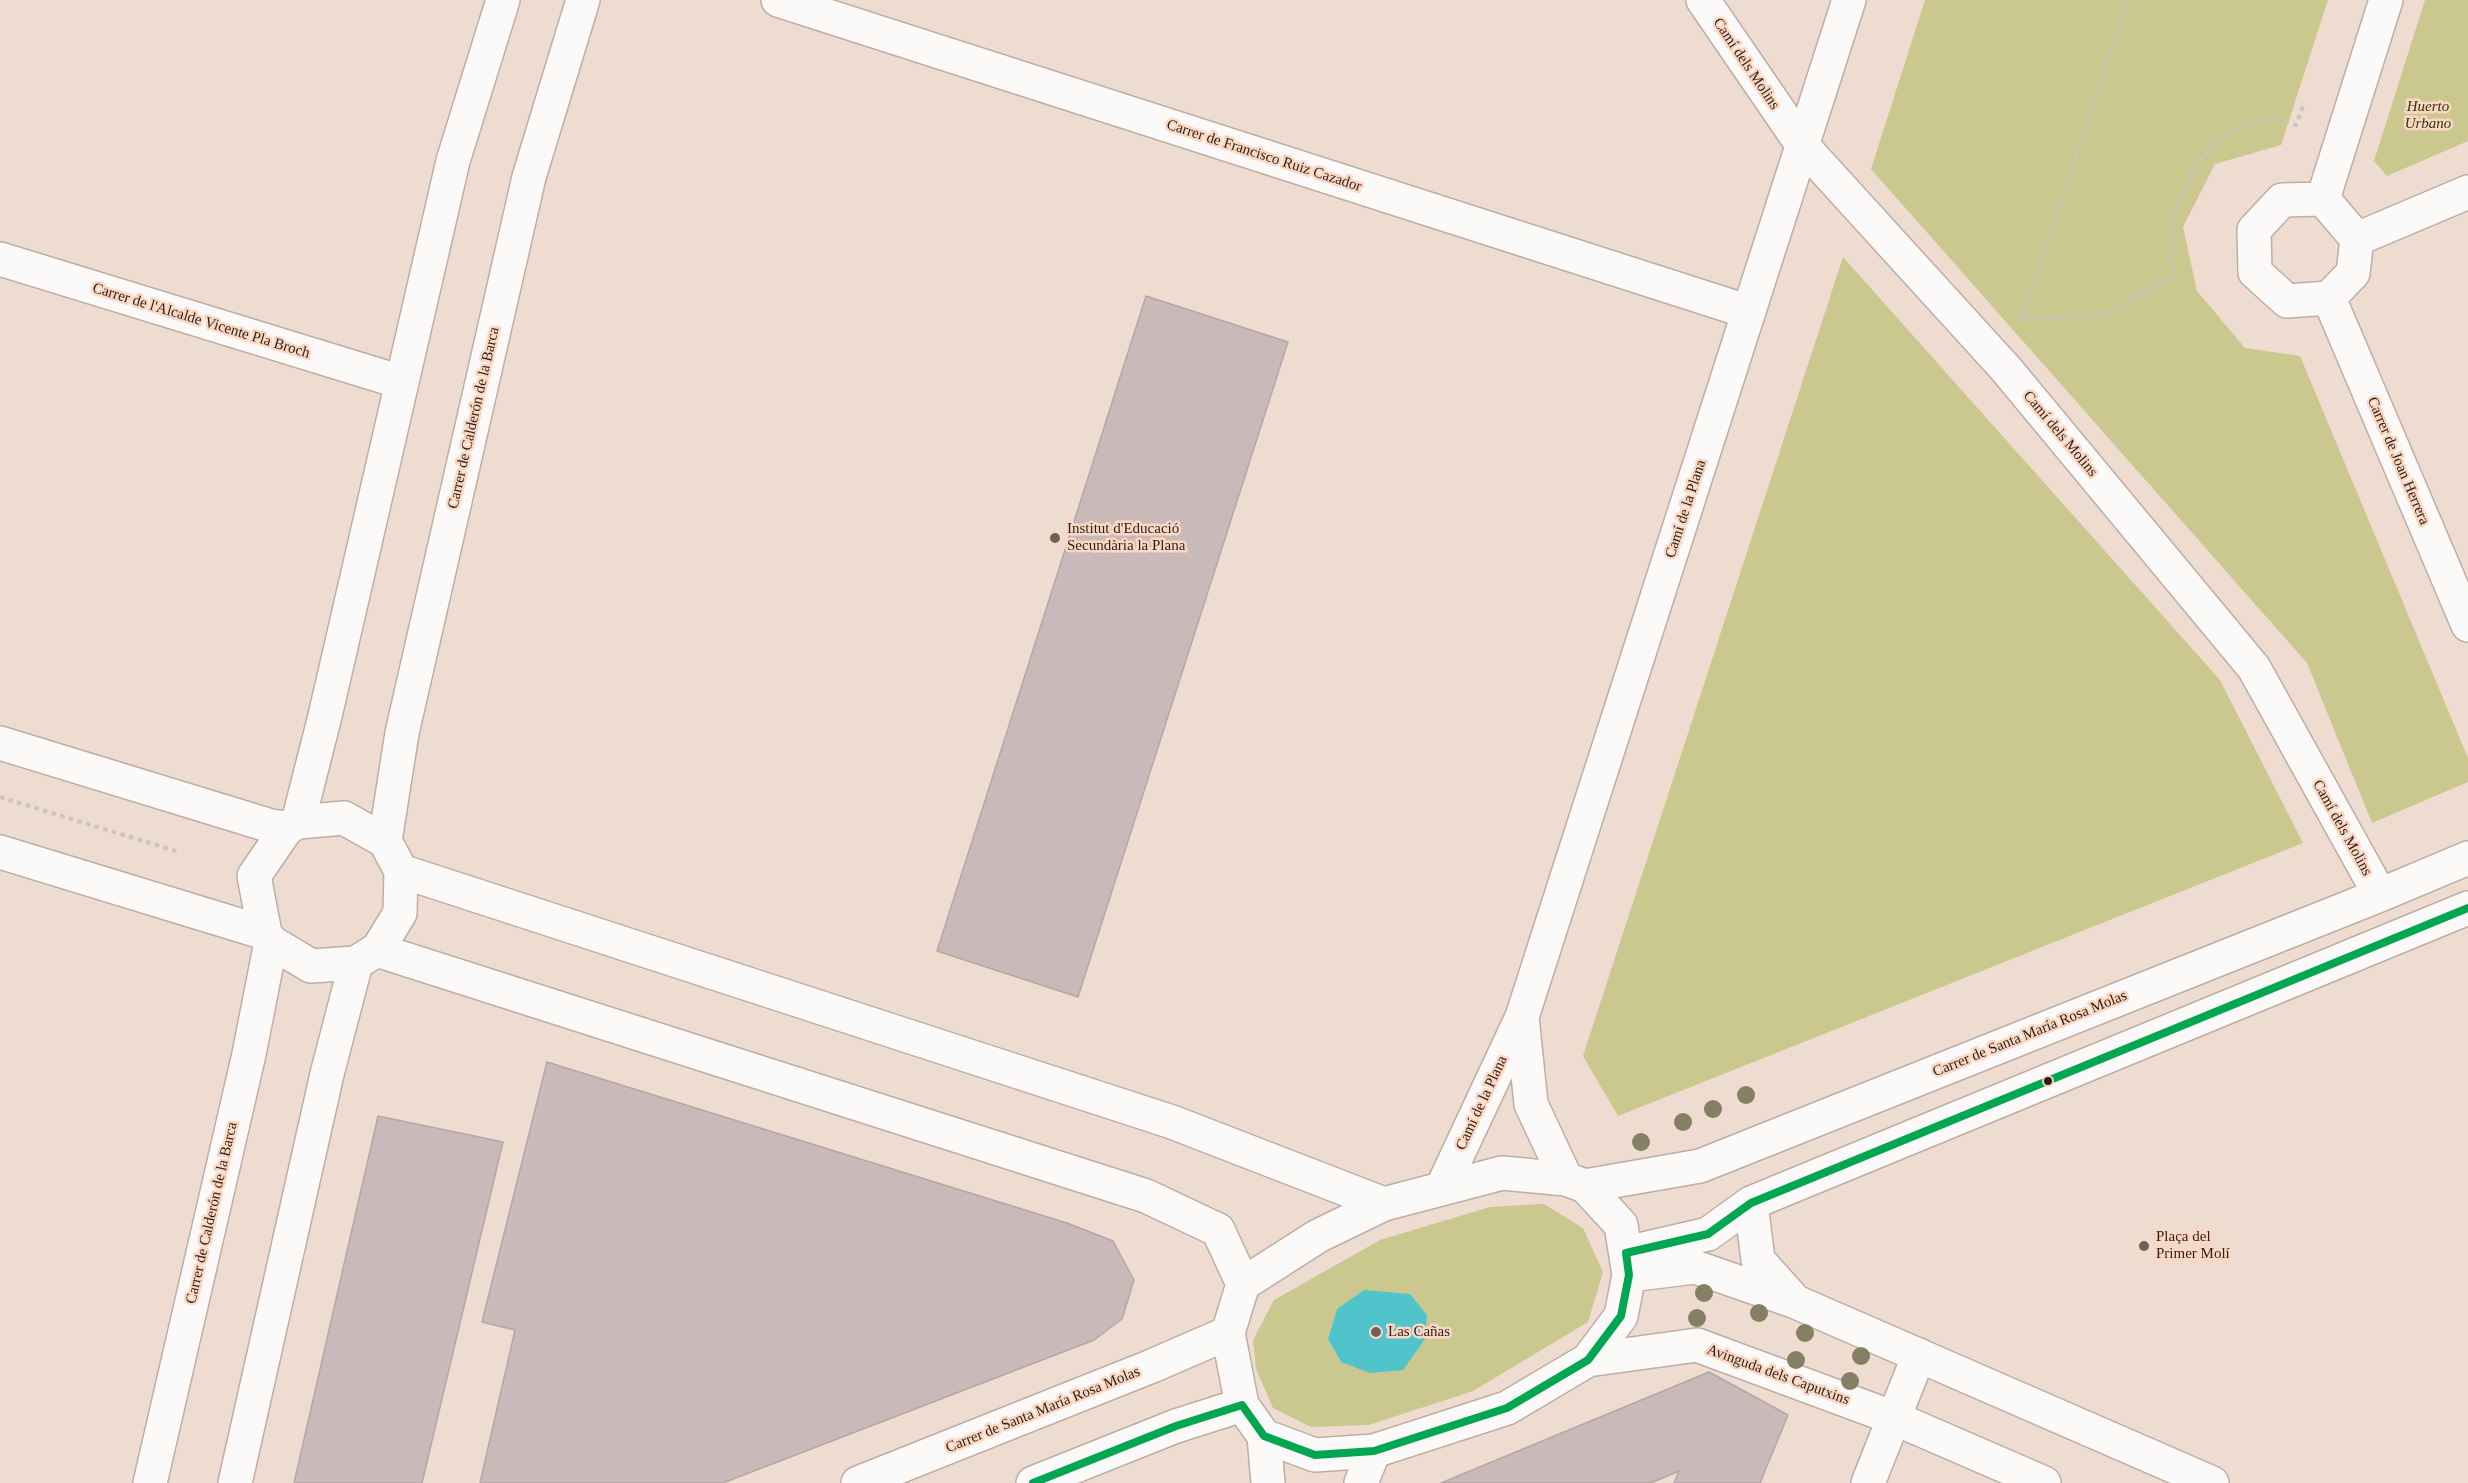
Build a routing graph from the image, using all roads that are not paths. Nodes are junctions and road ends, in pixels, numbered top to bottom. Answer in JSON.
{"nodes":[{"id":1,"x":503,"y":0,"type":"edge"},
{"id":2,"x":584,"y":0,"type":"edge"},
{"id":3,"x":778,"y":0,"type":"edge"},
{"id":4,"x":1703,"y":0,"type":"edge"},
{"id":5,"x":1850,"y":0,"type":"edge"},
{"id":6,"x":2386,"y":0,"type":"edge"},
{"id":7,"x":1803,"y":146,"type":"junction"},
{"id":8,"x":2468,"y":192,"type":"edge"},
{"id":9,"x":2322,"y":199,"type":"junction"},
{"id":10,"x":2357,"y":239,"type":"junction"},
{"id":11,"x":0,"y":259,"type":"edge"},
{"id":12,"x":2329,"y":298,"type":"junction"},
{"id":13,"x":1749,"y":312,"type":"junction"},
{"id":14,"x":401,"y":382,"type":"junction"},
{"id":15,"x":2468,"y":625,"type":"edge"},
{"id":16,"x":0,"y":742,"type":"edge"},
{"id":17,"x":292,"y":825,"type":"junction"},
{"id":18,"x":385,"y":841,"type":"junction"},
{"id":19,"x":0,"y":852,"type":"edge"},
{"id":20,"x":2468,"y":858,"type":"edge"},
{"id":21,"x":401,"y":871,"type":"junction"},
{"id":22,"x":2380,"y":895,"type":"junction"},
{"id":23,"x":2468,"y":908,"type":"edge"},
{"id":24,"x":268,"y":938,"type":"junction"},
{"id":25,"x":367,"y":956,"type":"junction"},
{"id":26,"x":1522,"y":1017,"type":"junction"},
{"id":27,"x":1576,"y":1182,"type":"junction"},
{"id":28,"x":1442,"y":1188,"type":"junction"},
{"id":29,"x":1751,"y":1203,"type":"junction"},
{"id":30,"x":1384,"y":1204,"type":"junction"},
{"id":31,"x":1628,"y":1264,"type":"junction"},
{"id":32,"x":1243,"y":1284,"type":"junction"},
{"id":33,"x":1796,"y":1302,"type":"junction"},
{"id":34,"x":1228,"y":1333,"type":"junction"},
{"id":35,"x":1919,"y":1355,"type":"junction"},
{"id":36,"x":1588,"y":1359,"type":"junction"},
{"id":37,"x":1242,"y":1405,"type":"junction"},
{"id":38,"x":1894,"y":1418,"type":"junction"},
{"id":39,"x":1264,"y":1436,"type":"junction"},
{"id":40,"x":1374,"y":1451,"type":"junction"},
{"id":41,"x":150,"y":1483,"type":"edge"},
{"id":42,"x":235,"y":1483,"type":"edge"},
{"id":43,"x":858,"y":1483,"type":"edge"},
{"id":44,"x":1033,"y":1483,"type":"edge"},
{"id":45,"x":1268,"y":1483,"type":"edge"},
{"id":46,"x":1361,"y":1483,"type":"edge"},
{"id":47,"x":1868,"y":1483,"type":"edge"},
{"id":48,"x":2044,"y":1483,"type":"edge"},
{"id":49,"x":2212,"y":1483,"type":"edge"}],
"edges":[{"from":1,"to":14,"type":"street"},
{"from":2,"to":18,"type":"street","name":"Carrer de Calderón de la Barca"},
{"from":3,"to":13,"type":"street","name":"Carrer de Francisco Ruiz Cazador"},
{"from":4,"to":7,"type":"street","name":"Camí dels Molins"},
{"from":5,"to":7,"type":"street","name":"Camí de la Plana"},
{"from":6,"to":9,"type":"street"},
{"from":7,"to":13,"type":"street","name":"Camí de la Plana"},
{"from":7,"to":22,"type":"street","name":"Camí dels Molins"},
{"from":8,"to":10,"type":"street"},
{"from":9,"to":10,"type":"street"},
{"from":9,"to":12,"type":"street"},
{"from":10,"to":12,"type":"street"},
{"from":11,"to":14,"type":"street","name":"Carrer de l'Alcalde Vicente Pla Broch"},
{"from":12,"to":15,"type":"street","name":"Carrer de Joan Herrera"},
{"from":13,"to":26,"type":"street","name":"Camí de la Plana"},
{"from":14,"to":17,"type":"street"},
{"from":16,"to":17,"type":"street"},
{"from":17,"to":18,"type":"street"},
{"from":17,"to":24,"type":"street"},
{"from":18,"to":21,"type":"street"},
{"from":19,"to":24,"type":"street"},
{"from":20,"to":22,"type":"street","name":"Carrer de Santa María Rosa Molas"},
{"from":21,"to":25,"type":"street"},
{"from":21,"to":30,"type":"street"},
{"from":22,"to":27,"type":"street","name":"Carrer de Santa María Rosa Molas"},
{"from":23,"to":29,"type":"street"},
{"from":24,"to":25,"type":"street"},
{"from":24,"to":41,"type":"street","name":"Carrer de Calderón de la Barca"},
{"from":25,"to":32,"type":"street"},
{"from":25,"to":42,"type":"street"},
{"from":26,"to":27,"type":"street","name":"Camí de la Plana"},
{"from":26,"to":28,"type":"street","name":"Camí de la Plana"},
{"from":27,"to":28,"type":"street","name":"Carrer de Santa María Rosa Molas"},
{"from":27,"to":31,"type":"street","name":"Camí de la Plana"},
{"from":28,"to":30,"type":"street","name":"Carrer de Santa María Rosa Molas"},
{"from":29,"to":31,"type":"street"},
{"from":29,"to":33,"type":"street"},
{"from":30,"to":32,"type":"street","name":"Carrer de Santa María Rosa Molas"},
{"from":31,"to":33,"type":"street"},
{"from":31,"to":36,"type":"street"},
{"from":32,"to":34,"type":"street"},
{"from":33,"to":35,"type":"street"},
{"from":34,"to":37,"type":"street"},
{"from":34,"to":43,"type":"street","name":"Carrer de Santa María Rosa Molas"},
{"from":35,"to":38,"type":"street"},
{"from":35,"to":49,"type":"street"},
{"from":36,"to":38,"type":"street","name":"Avinguda dels Caputxins"},
{"from":36,"to":40,"type":"street"},
{"from":37,"to":39,"type":"street"},
{"from":37,"to":44,"type":"street"},
{"from":38,"to":47,"type":"street"},
{"from":38,"to":48,"type":"street","name":"Avinguda dels Caputxins"},
{"from":39,"to":40,"type":"street"},
{"from":39,"to":45,"type":"street"},
{"from":40,"to":46,"type":"street"}]}
